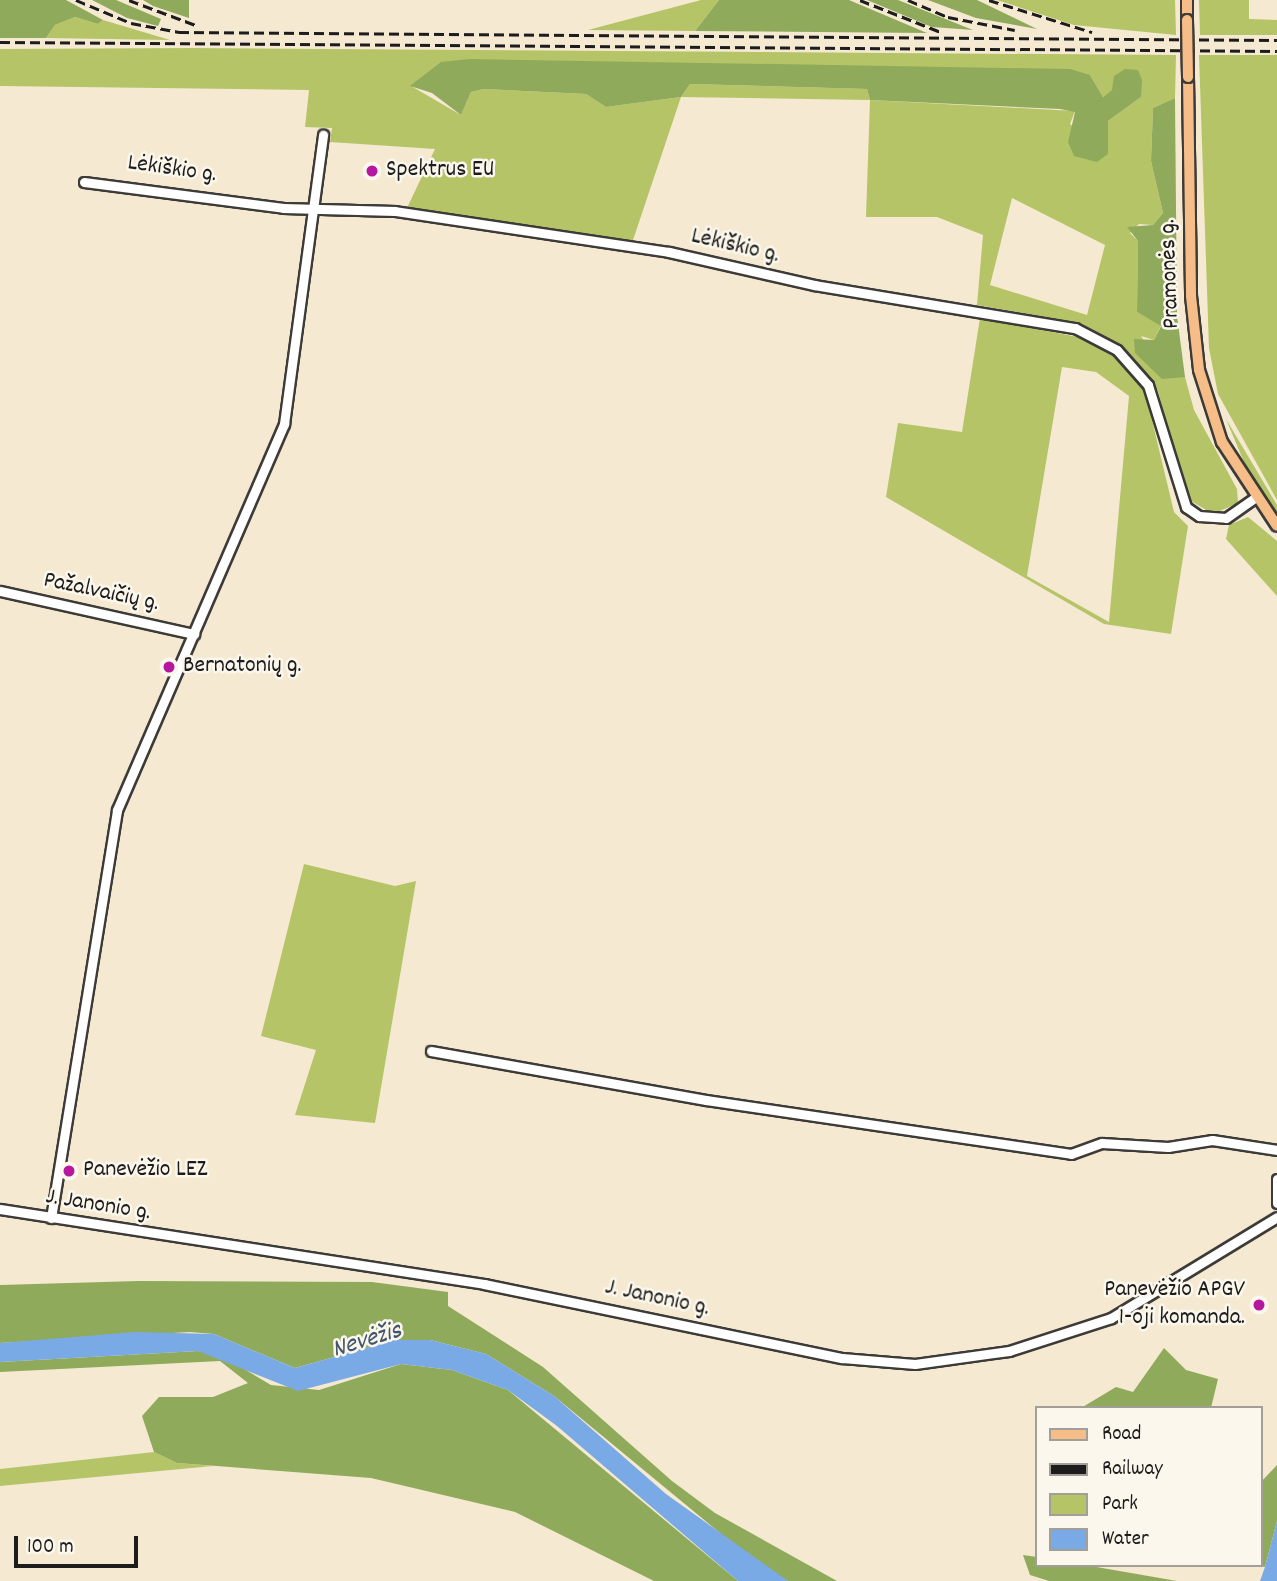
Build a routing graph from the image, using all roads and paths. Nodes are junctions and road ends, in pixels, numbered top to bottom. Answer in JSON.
{"nodes":[{"id":1,"x":1187,"y":0,"type":"edge"},
{"id":2,"x":323,"y":135,"type":"dead end"},
{"id":3,"x":84,"y":182,"type":"dead end"},
{"id":4,"x":314,"y":210,"type":"junction"},
{"id":5,"x":1255,"y":498,"type":"junction"},
{"id":6,"x":1277,"y":526,"type":"edge"},
{"id":7,"x":0,"y":591,"type":"edge"},
{"id":8,"x":194,"y":634,"type":"junction"},
{"id":9,"x":431,"y":1051,"type":"dead end"},
{"id":10,"x":1277,"y":1150,"type":"edge"},
{"id":11,"x":1277,"y":1179,"type":"edge"},
{"id":12,"x":1277,"y":1203,"type":"edge"},
{"id":13,"x":0,"y":1209,"type":"edge"},
{"id":14,"x":1277,"y":1217,"type":"edge"},
{"id":15,"x":51,"y":1218,"type":"junction"}],
"edges":[{"from":1,"to":5,"type":"main road","name":"Pramonės g.","bridge":true},
{"from":2,"to":4,"type":"street"},
{"from":3,"to":4,"type":"street","name":"Lėkiškio g."},
{"from":4,"to":5,"type":"street","name":"Lėkiškio g."},
{"from":4,"to":8,"type":"street"},
{"from":5,"to":6,"type":"main road","name":"Pramonės g."},
{"from":7,"to":8,"type":"street","name":"Pažalvaičių g."},
{"from":8,"to":15,"type":"street"},
{"from":9,"to":10,"type":"street"},
{"from":11,"to":12,"type":"street"},
{"from":13,"to":15,"type":"street","name":"J. Janonio g."},
{"from":14,"to":15,"type":"street","name":"J. Janonio g."}]}
